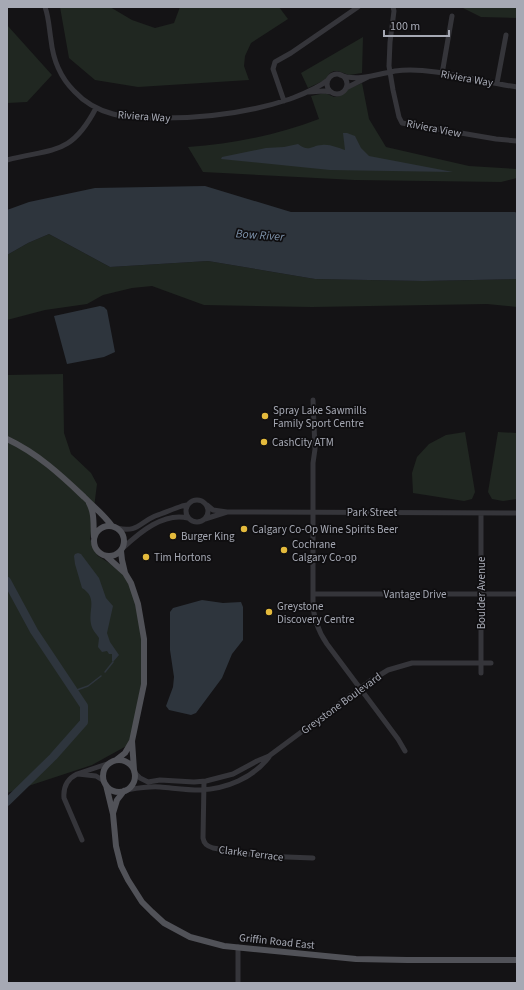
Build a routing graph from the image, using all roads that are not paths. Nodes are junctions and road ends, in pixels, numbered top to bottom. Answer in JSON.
{"nodes":[{"id":1,"x":45,"y":7,"type":"edge"},
{"id":2,"x":358,"y":7,"type":"edge"},
{"id":3,"x":393,"y":7,"type":"edge"},
{"id":4,"x":452,"y":16,"type":"dead end"},
{"id":5,"x":506,"y":35,"type":"dead end"},
{"id":6,"x":389,"y":72,"type":"junction"},
{"id":7,"x":442,"y":74,"type":"junction"},
{"id":8,"x":340,"y":75,"type":"junction"},
{"id":9,"x":370,"y":76,"type":"junction"},
{"id":10,"x":328,"y":80,"type":"junction"},
{"id":11,"x":497,"y":84,"type":"junction"},
{"id":12,"x":517,"y":87,"type":"edge"},
{"id":13,"x":346,"y":88,"type":"junction"},
{"id":14,"x":308,"y":92,"type":"junction"},
{"id":15,"x":333,"y":94,"type":"junction"},
{"id":16,"x":284,"y":101,"type":"junction"},
{"id":17,"x":96,"y":108,"type":"junction"},
{"id":18,"x":517,"y":142,"type":"edge"},
{"id":19,"x":7,"y":160,"type":"edge"},
{"id":20,"x":313,"y":400,"type":"dead end"},
{"id":21,"x":7,"y":440,"type":"edge"},
{"id":22,"x":86,"y":498,"type":"junction"},
{"id":23,"x":187,"y":505,"type":"junction"},
{"id":24,"x":207,"y":505,"type":"junction"},
{"id":25,"x":227,"y":512,"type":"junction"},
{"id":26,"x":313,"y":512,"type":"junction"},
{"id":27,"x":481,"y":513,"type":"junction"},
{"id":28,"x":517,"y":513,"type":"edge"},
{"id":29,"x":188,"y":518,"type":"junction"},
{"id":30,"x":205,"y":518,"type":"junction"},
{"id":31,"x":115,"y":527,"type":"junction"},
{"id":32,"x":94,"y":539,"type":"junction"},
{"id":33,"x":122,"y":549,"type":"junction"},
{"id":34,"x":106,"y":556,"type":"junction"},
{"id":35,"x":125,"y":573,"type":"junction"},
{"id":36,"x":313,"y":594,"type":"junction"},
{"id":37,"x":481,"y":594,"type":"junction"},
{"id":38,"x":517,"y":594,"type":"edge"},
{"id":39,"x":481,"y":663,"type":"junction"},
{"id":40,"x":491,"y":663,"type":"dead end"},
{"id":41,"x":480,"y":673,"type":"dead end"},
{"id":42,"x":360,"y":689,"type":"junction"},
{"id":43,"x":132,"y":741,"type":"junction"},
{"id":44,"x":405,"y":751,"type":"dead end"},
{"id":45,"x":269,"y":756,"type":"junction"},
{"id":46,"x":113,"y":761,"type":"junction"},
{"id":47,"x":134,"y":771,"type":"junction"},
{"id":48,"x":77,"y":774,"type":"junction"},
{"id":49,"x":204,"y":782,"type":"junction"},
{"id":50,"x":105,"y":783,"type":"junction"},
{"id":51,"x":204,"y":789,"type":"junction"},
{"id":52,"x":125,"y":790,"type":"junction"},
{"id":53,"x":112,"y":814,"type":"junction"},
{"id":54,"x":82,"y":840,"type":"dead end"},
{"id":55,"x":313,"y":858,"type":"dead end"},
{"id":56,"x":238,"y":947,"type":"junction"},
{"id":57,"x":517,"y":960,"type":"edge"},
{"id":58,"x":238,"y":983,"type":"edge"}],
"edges":[{"from":1,"to":17,"type":"street","name":"Riviera Way"},
{"from":2,"to":16,"type":"street"},
{"from":3,"to":6,"type":"street"},
{"from":4,"to":7,"type":"street"},
{"from":5,"to":11,"type":"street"},
{"from":6,"to":7,"type":"street","name":"Riviera Way"},
{"from":6,"to":9,"type":"street","name":"Riviera Way"},
{"from":6,"to":18,"type":"street","name":"Riviera View"},
{"from":7,"to":11,"type":"street","name":"Riviera Way"},
{"from":8,"to":9,"type":"street","name":"Riviera Way"},
{"from":8,"to":10,"type":"street","name":"Riviera Way"},
{"from":8,"to":13,"type":"street"},
{"from":9,"to":13,"type":"street","name":"Riviera Way"},
{"from":10,"to":14,"type":"street","name":"Riviera Way"},
{"from":10,"to":15,"type":"street"},
{"from":11,"to":12,"type":"street","name":"Riviera Way"},
{"from":13,"to":15,"type":"street","name":"Riviera Way"},
{"from":14,"to":15,"type":"street","name":"Riviera Way"},
{"from":14,"to":16,"type":"street","name":"Riviera Way"},
{"from":16,"to":17,"type":"street","name":"Riviera Way"},
{"from":17,"to":19,"type":"street"},
{"from":20,"to":26,"type":"street"},
{"from":21,"to":22,"type":"main road"},
{"from":22,"to":31,"type":"main road"},
{"from":22,"to":32,"type":"main road"},
{"from":23,"to":24,"type":"street"},
{"from":23,"to":29,"type":"street"},
{"from":23,"to":31,"type":"street"},
{"from":24,"to":25,"type":"street","name":"Park Street"},
{"from":24,"to":30,"type":"street"},
{"from":25,"to":26,"type":"street","name":"Park Street"},
{"from":25,"to":30,"type":"street","name":"Park Street"},
{"from":26,"to":27,"type":"street","name":"Park Street"},
{"from":26,"to":36,"type":"street"},
{"from":27,"to":28,"type":"street","name":"Park Street"},
{"from":27,"to":37,"type":"street","name":"Boulder Avenue"},
{"from":29,"to":30,"type":"street"},
{"from":29,"to":33,"type":"street"},
{"from":31,"to":32,"type":"main road"},
{"from":31,"to":33,"type":"main road"},
{"from":32,"to":34,"type":"main road"},
{"from":33,"to":34,"type":"main road"},
{"from":33,"to":35,"type":"main road"},
{"from":34,"to":35,"type":"main road"},
{"from":35,"to":43,"type":"main road"},
{"from":36,"to":37,"type":"street","name":"Vantage Drive"},
{"from":36,"to":42,"type":"street"},
{"from":37,"to":38,"type":"street","name":"Vantage Drive"},
{"from":37,"to":39,"type":"street","name":"Boulder Avenue"},
{"from":39,"to":40,"type":"street","name":"Greystone Boulevard"},
{"from":39,"to":41,"type":"street","name":"Boulder Avenue"},
{"from":39,"to":42,"type":"street","name":"Greystone Boulevard"},
{"from":42,"to":44,"type":"street"},
{"from":42,"to":45,"type":"street","name":"Greystone Boulevard"},
{"from":43,"to":46,"type":"main road"},
{"from":43,"to":47,"type":"main road"},
{"from":45,"to":49,"type":"street","name":"Greystone Boulevard"},
{"from":45,"to":51,"type":"street","name":"Greystone Boulevard"},
{"from":46,"to":47,"type":"main road"},
{"from":46,"to":48,"type":"street"},
{"from":46,"to":50,"type":"main road"},
{"from":47,"to":49,"type":"street","name":"Greystone Boulevard"},
{"from":47,"to":52,"type":"main road"},
{"from":48,"to":50,"type":"street"},
{"from":48,"to":54,"type":"street"},
{"from":49,"to":51,"type":"street","name":"Clarke Terrace"},
{"from":50,"to":52,"type":"main road"},
{"from":50,"to":53,"type":"main road","name":"Griffin Road East"},
{"from":51,"to":52,"type":"street","name":"Greystone Boulevard"},
{"from":51,"to":55,"type":"street","name":"Clarke Terrace"},
{"from":52,"to":53,"type":"main road","name":"Griffin Road East"},
{"from":53,"to":56,"type":"main road","name":"Griffin Road East"},
{"from":56,"to":57,"type":"main road","name":"Griffin Road East"},
{"from":56,"to":58,"type":"street"}]}
